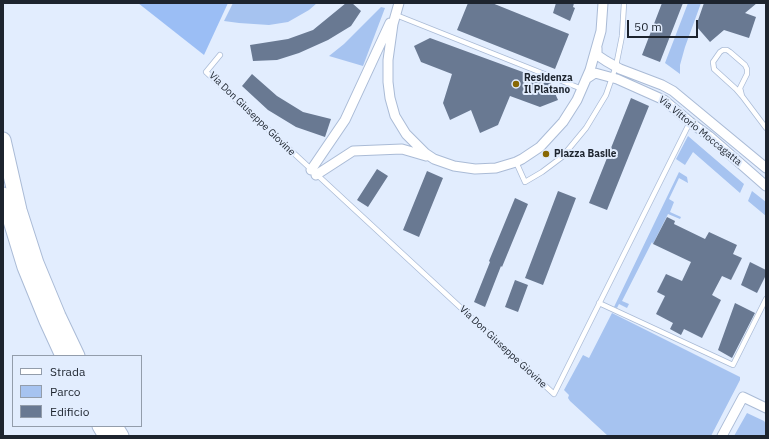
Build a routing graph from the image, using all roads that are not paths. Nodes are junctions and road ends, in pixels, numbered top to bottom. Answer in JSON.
{"nodes":[{"id":1,"x":603,"y":3,"type":"edge"},
{"id":2,"x":624,"y":3,"type":"edge"},
{"id":3,"x":399,"y":4,"type":"edge"},
{"id":4,"x":396,"y":15,"type":"junction"},
{"id":5,"x":597,"y":44,"type":"junction"},
{"id":6,"x":220,"y":55,"type":"dead end"},
{"id":7,"x":616,"y":66,"type":"junction"},
{"id":8,"x":612,"y":78,"type":"junction"},
{"id":9,"x":584,"y":84,"type":"junction"},
{"id":10,"x":742,"y":96,"type":"junction"},
{"id":11,"x":690,"y":122,"type":"junction"},
{"id":12,"x":766,"y":128,"type":"edge"},
{"id":13,"x":3,"y":140,"type":"edge"},
{"id":14,"x":434,"y":159,"type":"junction"},
{"id":15,"x":516,"y":162,"type":"junction"},
{"id":16,"x":766,"y":168,"type":"edge"},
{"id":17,"x":314,"y":172,"type":"junction"},
{"id":18,"x":766,"y":186,"type":"edge"},
{"id":19,"x":3,"y":195,"type":"edge"},
{"id":20,"x":766,"y":299,"type":"edge"},
{"id":21,"x":599,"y":303,"type":"junction"},
{"id":22,"x":63,"y":355,"type":"edge"},
{"id":23,"x":77,"y":355,"type":"edge"},
{"id":24,"x":766,"y":408,"type":"edge"},
{"id":25,"x":101,"y":427,"type":"edge"},
{"id":26,"x":116,"y":427,"type":"edge"},
{"id":27,"x":106,"y":436,"type":"edge"},
{"id":28,"x":121,"y":436,"type":"edge"},
{"id":29,"x":722,"y":436,"type":"edge"}],
"edges":[{"from":1,"to":5,"type":"street"},
{"from":2,"to":7,"type":"lane"},
{"from":3,"to":4,"type":"street"},
{"from":3,"to":17,"type":"street"},
{"from":4,"to":9,"type":"lane"},
{"from":4,"to":14,"type":"street"},
{"from":5,"to":7,"type":"street","name":"Via Vittorio Moccagatta"},
{"from":5,"to":9,"type":"street"},
{"from":6,"to":17,"type":"lane","name":"Via Don Giuseppe Giovine"},
{"from":7,"to":8,"type":"lane"},
{"from":7,"to":16,"type":"street","name":"Via Vittorio Moccagatta"},
{"from":8,"to":9,"type":"street","name":"Via Vittorio Moccagatta"},
{"from":8,"to":11,"type":"street","name":"Via Vittorio Moccagatta"},
{"from":8,"to":15,"type":"lane"},
{"from":9,"to":15,"type":"street"},
{"from":10,"to":10,"type":"lane"},
{"from":10,"to":12,"type":"lane"},
{"from":11,"to":18,"type":"street","name":"Via Vittorio Moccagatta"},
{"from":11,"to":21,"type":"lane","name":"Via Don Giuseppe Giovine"},
{"from":13,"to":23,"type":"highway"},
{"from":14,"to":15,"type":"street"},
{"from":14,"to":17,"type":"street"},
{"from":17,"to":21,"type":"lane","name":"Via Don Giuseppe Giovine"},
{"from":19,"to":22,"type":"highway"},
{"from":20,"to":21,"type":"lane"},
{"from":24,"to":29,"type":"street"},
{"from":25,"to":27,"type":"highway"},
{"from":26,"to":28,"type":"highway"}]}
